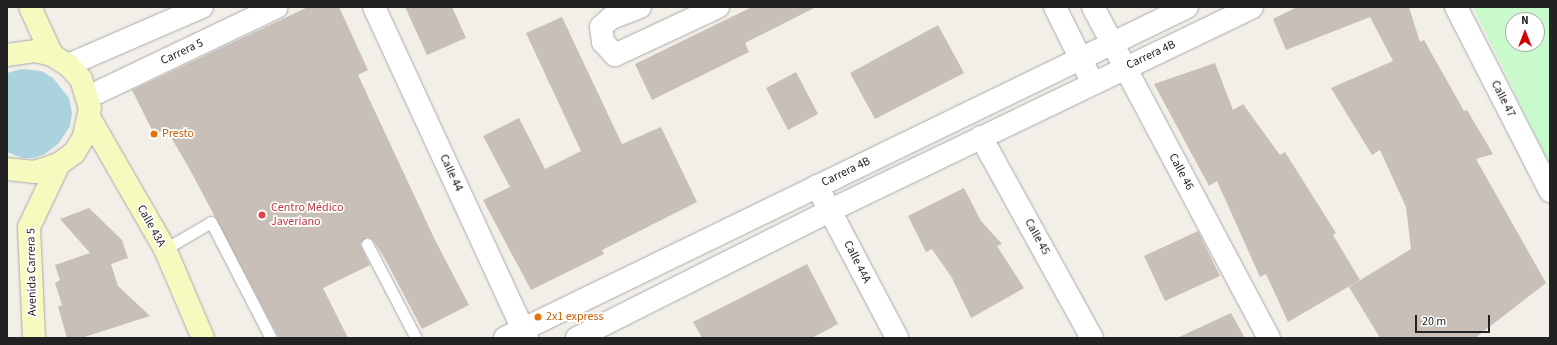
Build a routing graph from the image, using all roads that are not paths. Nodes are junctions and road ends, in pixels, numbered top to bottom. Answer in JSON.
{"nodes":[{"id":1,"x":30,"y":7,"type":"edge"},
{"id":2,"x":202,"y":7,"type":"edge"},
{"id":3,"x":277,"y":7,"type":"edge"},
{"id":4,"x":374,"y":7,"type":"edge"},
{"id":5,"x":640,"y":7,"type":"edge"},
{"id":6,"x":718,"y":7,"type":"edge"},
{"id":7,"x":1055,"y":7,"type":"edge"},
{"id":8,"x":1093,"y":7,"type":"edge"},
{"id":9,"x":1187,"y":7,"type":"edge"},
{"id":10,"x":1252,"y":7,"type":"edge"},
{"id":11,"x":1456,"y":7,"type":"edge"},
{"id":12,"x":1111,"y":43,"type":"junction"},
{"id":13,"x":7,"y":55,"type":"edge"},
{"id":14,"x":1079,"y":58,"type":"junction"},
{"id":15,"x":60,"y":60,"type":"junction"},
{"id":16,"x":1125,"y":67,"type":"junction"},
{"id":17,"x":1092,"y":82,"type":"junction"},
{"id":18,"x":88,"y":97,"type":"junction"},
{"id":19,"x":90,"y":119,"type":"junction"},
{"id":20,"x":981,"y":137,"type":"junction"},
{"id":21,"x":59,"y":164,"type":"junction"},
{"id":22,"x":7,"y":169,"type":"edge"},
{"id":23,"x":817,"y":186,"type":"junction"},
{"id":24,"x":1550,"y":191,"type":"edge"},
{"id":25,"x":830,"y":210,"type":"junction"},
{"id":26,"x":367,"y":244,"type":"dead end"},
{"id":27,"x":165,"y":250,"type":"junction"},
{"id":28,"x":519,"y":335,"type":"edge"},
{"id":29,"x":198,"y":337,"type":"edge"},
{"id":30,"x":34,"y":338,"type":"edge"},
{"id":31,"x":271,"y":338,"type":"edge"},
{"id":32,"x":416,"y":338,"type":"edge"},
{"id":33,"x":577,"y":338,"type":"edge"},
{"id":34,"x":896,"y":338,"type":"edge"},
{"id":35,"x":1092,"y":338,"type":"edge"},
{"id":36,"x":1269,"y":338,"type":"edge"}],
"edges":[{"from":1,"to":15,"type":"main road"},
{"from":2,"to":15,"type":"street"},
{"from":3,"to":18,"type":"street","name":"Carrera 5"},
{"from":4,"to":28,"type":"street","name":"Calle 44"},
{"from":5,"to":6,"type":"street"},
{"from":7,"to":14,"type":"street"},
{"from":8,"to":12,"type":"street","name":"Calle 46"},
{"from":9,"to":12,"type":"street","name":"Carrera 4B"},
{"from":10,"to":16,"type":"street","name":"Carrera 4B"},
{"from":11,"to":24,"type":"street","name":"Calle 47"},
{"from":12,"to":14,"type":"street","name":"Carrera 4B"},
{"from":12,"to":16,"type":"street","name":"Calle 46"},
{"from":13,"to":15,"type":"main road"},
{"from":14,"to":17,"type":"street"},
{"from":14,"to":23,"type":"street","name":"Carrera 4B"},
{"from":15,"to":18,"type":"main road"},
{"from":16,"to":17,"type":"street","name":"Carrera 4B"},
{"from":16,"to":36,"type":"street","name":"Calle 46"},
{"from":17,"to":20,"type":"street","name":"Carrera 4B"},
{"from":18,"to":19,"type":"main road"},
{"from":19,"to":21,"type":"main road"},
{"from":19,"to":27,"type":"main road","name":"Calle 43A"},
{"from":20,"to":25,"type":"street","name":"Carrera 4B"},
{"from":20,"to":35,"type":"street","name":"Calle 45"},
{"from":21,"to":22,"type":"main road"},
{"from":21,"to":30,"type":"main road","name":"Avenida Carrera 5"},
{"from":23,"to":25,"type":"street","name":"Calle 44A"},
{"from":23,"to":28,"type":"street","name":"Carrera 4B"},
{"from":25,"to":33,"type":"street","name":"Carrera 4B"},
{"from":25,"to":34,"type":"street","name":"Calle 44A"},
{"from":26,"to":32,"type":"lane"},
{"from":27,"to":29,"type":"main road","name":"Calle 43A"},
{"from":27,"to":31,"type":"lane"}]}
